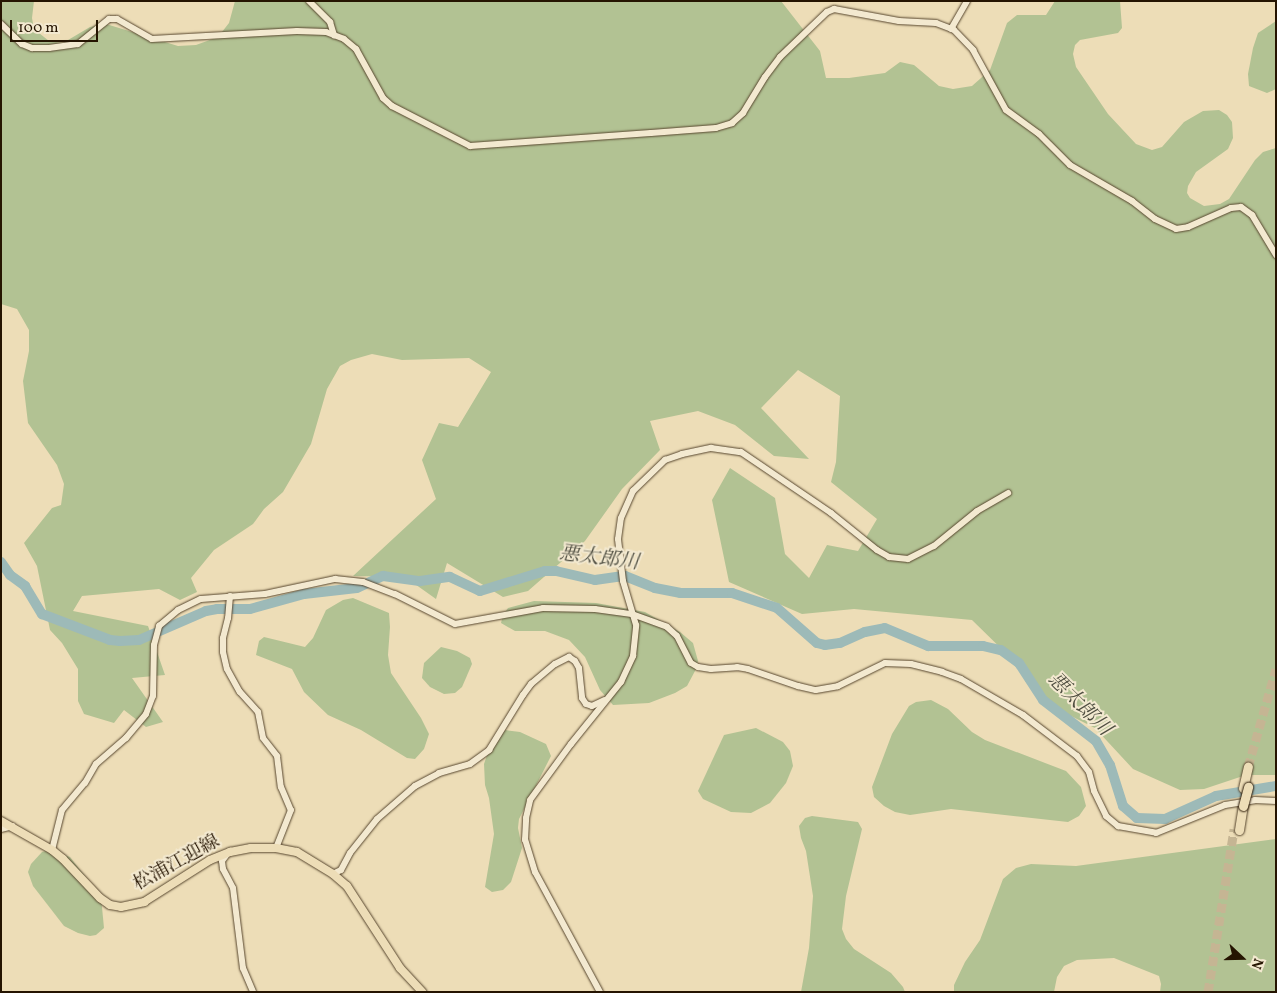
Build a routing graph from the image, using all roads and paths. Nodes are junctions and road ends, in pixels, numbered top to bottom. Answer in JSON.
{"nodes":[{"id":1,"x":309,"y":1,"type":"edge"},
{"id":2,"x":967,"y":1,"type":"edge"},
{"id":3,"x":1,"y":24,"type":"edge"},
{"id":4,"x":951,"y":28,"type":"junction"},
{"id":5,"x":334,"y":35,"type":"junction"},
{"id":6,"x":1276,"y":255,"type":"edge"},
{"id":7,"x":1008,"y":493,"type":"dead end"},
{"id":8,"x":230,"y":596,"type":"junction"},
{"id":9,"x":632,"y":614,"type":"junction"},
{"id":10,"x":607,"y":699,"type":"junction"},
{"id":11,"x":1250,"y":767,"type":"tunnel mouth"},
{"id":12,"x":1276,"y":801,"type":"edge"},
{"id":13,"x":1,"y":821,"type":"edge"},
{"id":14,"x":13,"y":826,"type":"junction"},
{"id":15,"x":1,"y":830,"type":"edge"},
{"id":16,"x":1237,"y":830,"type":"tunnel mouth"},
{"id":17,"x":276,"y":848,"type":"junction"},
{"id":18,"x":52,"y":850,"type":"junction"},
{"id":19,"x":230,"y":852,"type":"junction"},
{"id":20,"x":333,"y":874,"type":"junction"},
{"id":21,"x":253,"y":992,"type":"edge"},
{"id":22,"x":422,"y":992,"type":"edge"},
{"id":23,"x":600,"y":992,"type":"edge"}],
"edges":[{"from":1,"to":5,"type":"street"},
{"from":2,"to":4,"type":"street"},
{"from":3,"to":5,"type":"street"},
{"from":4,"to":5,"type":"street"},
{"from":4,"to":6,"type":"street"},
{"from":7,"to":9,"type":"street"},
{"from":8,"to":9,"type":"street"},
{"from":8,"to":17,"type":"street"},
{"from":8,"to":18,"type":"street"},
{"from":9,"to":10,"type":"street"},
{"from":9,"to":12,"type":"street"},
{"from":10,"to":20,"type":"street"},
{"from":10,"to":23,"type":"street"},
{"from":11,"to":16,"type":"highway","bridge":true},
{"from":13,"to":14,"type":"main road","name":"松浦江迎線"},
{"from":14,"to":15,"type":"street"},
{"from":14,"to":18,"type":"main road","name":"松浦江迎線"},
{"from":17,"to":19,"type":"main road","name":"松浦江迎線"},
{"from":17,"to":20,"type":"main road","name":"松浦江迎線"},
{"from":18,"to":19,"type":"main road","name":"松浦江迎線"},
{"from":19,"to":21,"type":"street"},
{"from":20,"to":22,"type":"main road","name":"松浦江迎線"}]}
